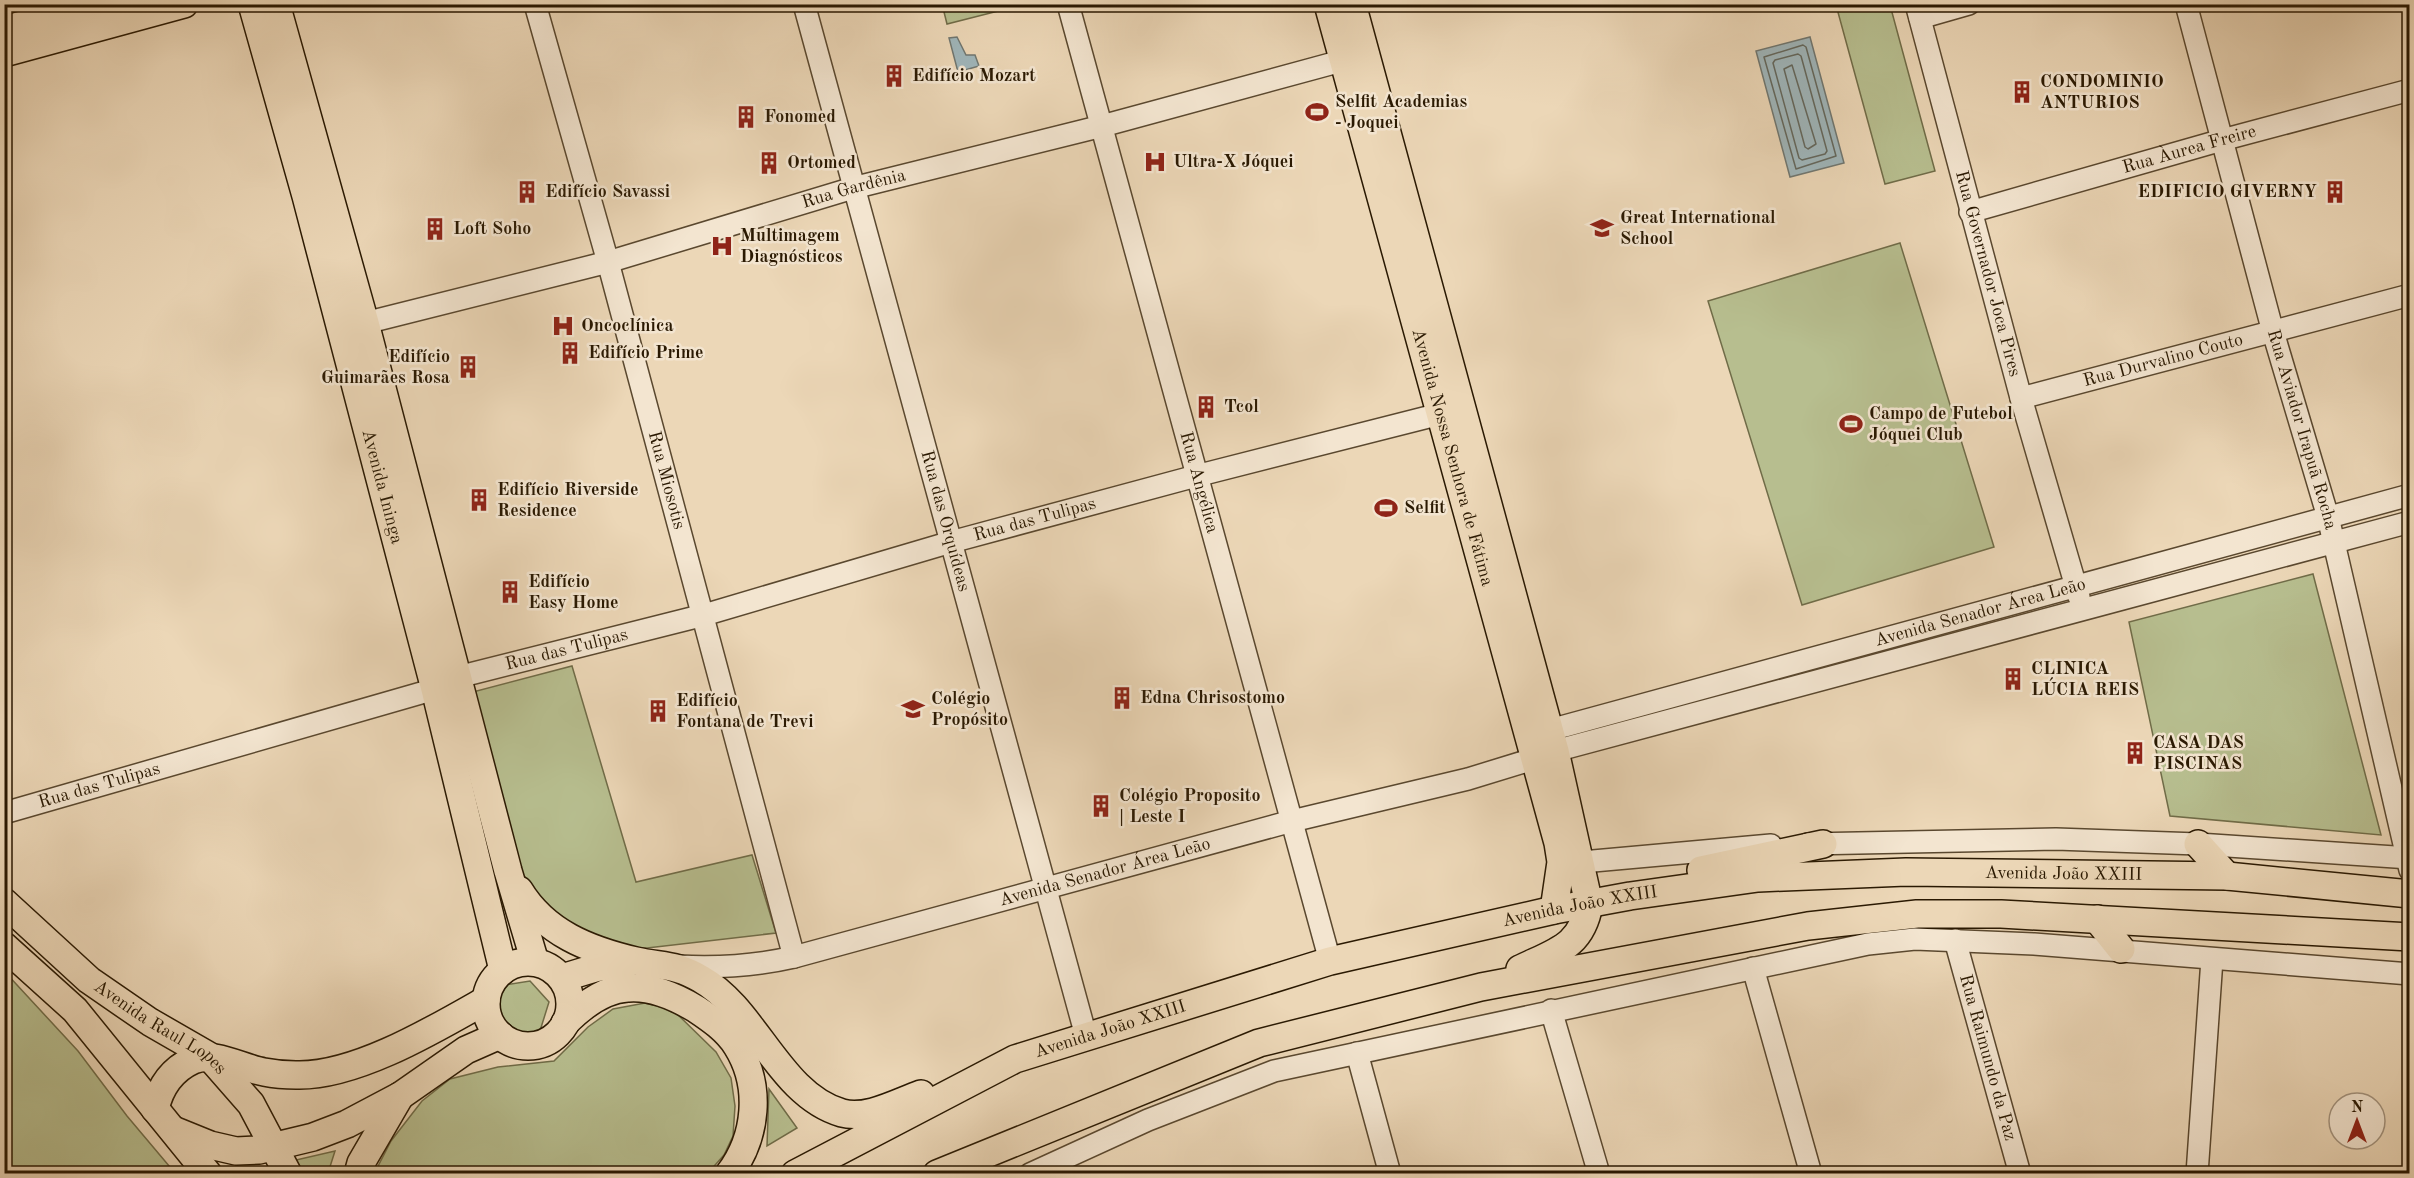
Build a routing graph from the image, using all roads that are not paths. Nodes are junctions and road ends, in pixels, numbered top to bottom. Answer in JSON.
{"nodes":[{"id":1,"x":97,"y":4,"type":"edge"},
{"id":2,"x":184,"y":4,"type":"edge"},
{"id":3,"x":252,"y":4,"type":"edge"},
{"id":4,"x":276,"y":4,"type":"edge"},
{"id":5,"x":534,"y":4,"type":"edge"},
{"id":6,"x":804,"y":4,"type":"edge"},
{"id":7,"x":1068,"y":4,"type":"edge"},
{"id":8,"x":1328,"y":4,"type":"edge"},
{"id":9,"x":1352,"y":4,"type":"edge"},
{"id":10,"x":1969,"y":4,"type":"edge"},
{"id":11,"x":2186,"y":4,"type":"edge"},
{"id":12,"x":1918,"y":11,"type":"edge"},
{"id":13,"x":5,"y":32,"type":"edge"},
{"id":14,"x":1345,"y":60,"type":"junction"},
{"id":15,"x":2409,"y":90,"type":"edge"},
{"id":16,"x":1102,"y":126,"type":"junction"},
{"id":17,"x":2222,"y":140,"type":"junction"},
{"id":18,"x":853,"y":188,"type":"junction"},
{"id":19,"x":1970,"y":212,"type":"junction"},
{"id":20,"x":608,"y":262,"type":"junction"},
{"id":21,"x":2409,"y":295,"type":"edge"},
{"id":22,"x":366,"y":323,"type":"junction"},
{"id":23,"x":2274,"y":332,"type":"junction"},
{"id":24,"x":2021,"y":398,"type":"junction"},
{"id":25,"x":1440,"y":414,"type":"junction"},
{"id":26,"x":1196,"y":476,"type":"junction"},
{"id":27,"x":2409,"y":495,"type":"edge"},
{"id":28,"x":2328,"y":517,"type":"junction"},
{"id":29,"x":2409,"y":522,"type":"edge"},
{"id":30,"x":951,"y":542,"type":"junction"},
{"id":31,"x":2334,"y":542,"type":"junction"},
{"id":32,"x":2075,"y":585,"type":"junction"},
{"id":33,"x":2084,"y":610,"type":"junction"},
{"id":34,"x":704,"y":615,"type":"junction"},
{"id":35,"x":1926,"y":627,"type":"junction"},
{"id":36,"x":1934,"y":651,"type":"junction"},
{"id":37,"x":1808,"y":659,"type":"junction"},
{"id":38,"x":1814,"y":682,"type":"junction"},
{"id":39,"x":446,"y":683,"type":"junction"},
{"id":40,"x":1720,"y":684,"type":"junction"},
{"id":41,"x":1725,"y":705,"type":"junction"},
{"id":42,"x":1546,"y":747,"type":"junction"},
{"id":43,"x":4,"y":813,"type":"edge"},
{"id":44,"x":1292,"y":821,"type":"junction"},
{"id":45,"x":1823,"y":844,"type":"junction"},
{"id":46,"x":2198,"y":844,"type":"junction"},
{"id":47,"x":1581,"y":861,"type":"junction"},
{"id":48,"x":2409,"y":862,"type":"edge"},
{"id":49,"x":508,"y":871,"type":"junction"},
{"id":50,"x":2227,"y":876,"type":"junction"},
{"id":51,"x":1047,"y":890,"type":"junction"},
{"id":52,"x":2409,"y":894,"type":"edge"},
{"id":53,"x":1630,"y":896,"type":"junction"},
{"id":54,"x":4,"y":902,"type":"edge"},
{"id":55,"x":1589,"y":904,"type":"junction"},
{"id":56,"x":1554,"y":910,"type":"junction"},
{"id":57,"x":2097,"y":918,"type":"junction"},
{"id":58,"x":2409,"y":937,"type":"edge"},
{"id":59,"x":1955,"y":940,"type":"junction"},
{"id":60,"x":4,"y":946,"type":"edge"},
{"id":61,"x":2121,"y":949,"type":"junction"},
{"id":62,"x":794,"y":957,"type":"junction"},
{"id":63,"x":2212,"y":959,"type":"junction"},
{"id":64,"x":535,"y":962,"type":"junction"},
{"id":65,"x":638,"y":962,"type":"junction"},
{"id":66,"x":1330,"y":962,"type":"junction"},
{"id":67,"x":675,"y":966,"type":"junction"},
{"id":68,"x":1753,"y":968,"type":"junction"},
{"id":69,"x":503,"y":970,"type":"junction"},
{"id":70,"x":2409,"y":974,"type":"edge"},
{"id":71,"x":561,"y":978,"type":"junction"},
{"id":72,"x":1481,"y":987,"type":"junction"},
{"id":73,"x":486,"y":1000,"type":"junction"},
{"id":74,"x":1551,"y":1010,"type":"junction"},
{"id":75,"x":565,"y":1023,"type":"junction"},
{"id":76,"x":500,"y":1035,"type":"junction"},
{"id":77,"x":1086,"y":1036,"type":"junction"},
{"id":78,"x":1357,"y":1053,"type":"junction"},
{"id":79,"x":209,"y":1056,"type":"junction"},
{"id":80,"x":1015,"y":1059,"type":"junction"},
{"id":81,"x":400,"y":1096,"type":"junction"},
{"id":82,"x":155,"y":1109,"type":"junction"},
{"id":83,"x":173,"y":1130,"type":"junction"},
{"id":84,"x":276,"y":1146,"type":"junction"},
{"id":85,"x":208,"y":1173,"type":"edge"},
{"id":86,"x":288,"y":1173,"type":"edge"},
{"id":87,"x":358,"y":1173,"type":"edge"},
{"id":88,"x":729,"y":1173,"type":"edge"},
{"id":89,"x":795,"y":1173,"type":"edge"},
{"id":90,"x":937,"y":1173,"type":"edge"},
{"id":91,"x":1030,"y":1173,"type":"edge"},
{"id":92,"x":1390,"y":1173,"type":"edge"},
{"id":93,"x":1599,"y":1173,"type":"edge"},
{"id":94,"x":1811,"y":1173,"type":"edge"},
{"id":95,"x":2020,"y":1173,"type":"edge"},
{"id":96,"x":2198,"y":1173,"type":"edge"}],
"edges":[{"from":1,"to":13,"type":"main road"},
{"from":2,"to":13,"type":"main road"},
{"from":3,"to":39,"type":"main road","name":"Avenida Ininga"},
{"from":4,"to":22,"type":"main road","name":"Avenida Ininga"},
{"from":5,"to":20,"type":"street","name":"Rua Miosotis"},
{"from":6,"to":18,"type":"street","name":"Rua das Orquídeas"},
{"from":7,"to":16,"type":"street","name":"Rua Angélica"},
{"from":8,"to":14,"type":"main road","name":"Avenida Nossa Senhora de Fátima"},
{"from":9,"to":42,"type":"main road","name":"Avenida Nossa Senhora de Fátima"},
{"from":10,"to":12,"type":"street"},
{"from":11,"to":17,"type":"street","name":"Rua Aviador Irapuã Rocha"},
{"from":12,"to":19,"type":"street","name":"Rua Governador Joca Pires"},
{"from":14,"to":16,"type":"street","name":"Rua Gardênia"},
{"from":14,"to":25,"type":"main road","name":"Avenida Nossa Senhora de Fátima"},
{"from":15,"to":17,"type":"street","name":"Rua Àurea Freire"},
{"from":16,"to":18,"type":"street","name":"Rua Gardênia"},
{"from":16,"to":26,"type":"street","name":"Rua Angélica"},
{"from":17,"to":19,"type":"street","name":"Rua Àurea Freire"},
{"from":17,"to":23,"type":"street","name":"Rua Aviador Irapuã Rocha"},
{"from":18,"to":20,"type":"street","name":"Rua Gardênia"},
{"from":18,"to":30,"type":"street","name":"Rua das Orquídeas"},
{"from":19,"to":24,"type":"street","name":"Rua Governador Joca Pires"},
{"from":20,"to":22,"type":"street","name":"Rua Gardênia"},
{"from":20,"to":34,"type":"street","name":"Rua Miosotis"},
{"from":21,"to":23,"type":"street","name":"Rua Durvalino Couto"},
{"from":22,"to":39,"type":"main road","name":"Avenida Ininga"},
{"from":23,"to":24,"type":"street","name":"Rua Durvalino Couto"},
{"from":23,"to":28,"type":"street","name":"Rua Aviador Irapuã Rocha"},
{"from":24,"to":32,"type":"street","name":"Rua Governador Joca Pires"},
{"from":25,"to":26,"type":"street","name":"Rua das Tulipas"},
{"from":25,"to":42,"type":"main road","name":"Avenida Nossa Senhora de Fátima"},
{"from":26,"to":30,"type":"street","name":"Rua das Tulipas"},
{"from":26,"to":44,"type":"street","name":"Rua Angélica"},
{"from":27,"to":28,"type":"street","name":"Avenida Senador Área Leão"},
{"from":28,"to":31,"type":"street","name":"Rua Aviador Irapuã Rocha"},
{"from":28,"to":32,"type":"street","name":"Avenida Senador Área Leão"},
{"from":29,"to":31,"type":"street","name":"Avenida Senador Área Leão"},
{"from":30,"to":34,"type":"street","name":"Rua das Tulipas"},
{"from":30,"to":51,"type":"street","name":"Rua das Orquídeas"},
{"from":31,"to":33,"type":"street","name":"Avenida Senador Área Leão"},
{"from":31,"to":48,"type":"street","name":"Rua Aviador Irapuã Rocha"},
{"from":32,"to":33,"type":"street","name":"Rua Governador Joca Pires"},
{"from":32,"to":35,"type":"street","name":"Avenida Senador Área Leão"},
{"from":33,"to":36,"type":"street","name":"Avenida Senador Área Leão"},
{"from":34,"to":39,"type":"street","name":"Rua das Tulipas"},
{"from":34,"to":62,"type":"street","name":"Rua Miosotis"},
{"from":35,"to":36,"type":"street"},
{"from":35,"to":37,"type":"street","name":"Avenida Senador Área Leão"},
{"from":36,"to":38,"type":"street","name":"Avenida Senador Área Leão"},
{"from":37,"to":38,"type":"street"},
{"from":37,"to":40,"type":"street","name":"Avenida Senador Área Leão"},
{"from":38,"to":41,"type":"street","name":"Avenida Senador Área Leão"},
{"from":39,"to":43,"type":"street","name":"Rua das Tulipas"},
{"from":39,"to":49,"type":"main road","name":"Avenida Ininga"},
{"from":39,"to":69,"type":"main road","name":"Avenida Ininga"},
{"from":40,"to":41,"type":"street"},
{"from":40,"to":42,"type":"street","name":"Avenida Senador Área Leão"},
{"from":41,"to":42,"type":"street","name":"Avenida Senador Área Leão"},
{"from":42,"to":44,"type":"street","name":"Avenida Senador Área Leão"},
{"from":42,"to":47,"type":"main road","name":"Avenida Nossa Senhora de Fátima"},
{"from":42,"to":56,"type":"main road","name":"Avenida Nossa Senhora de Fátima"},
{"from":44,"to":51,"type":"street","name":"Avenida Senador Área Leão"},
{"from":44,"to":66,"type":"street","name":"Rua Angélica"},
{"from":45,"to":46,"type":"street","name":"Avenida João XXIII"},
{"from":45,"to":47,"type":"street","name":"Avenida João XXIII"},
{"from":45,"to":53,"type":"main road"},
{"from":46,"to":48,"type":"street","name":"Avenida João XXIII"},
{"from":46,"to":50,"type":"main road"},
{"from":47,"to":55,"type":"main road","name":"Avenida Nossa Senhora de Fátima"},
{"from":49,"to":64,"type":"main road","name":"Avenida Ininga"},
{"from":49,"to":65,"type":"main road"},
{"from":50,"to":52,"type":"main road","name":"Avenida João XXIII"},
{"from":50,"to":53,"type":"main road","name":"Avenida João XXIII"},
{"from":51,"to":62,"type":"street","name":"Avenida Senador Área Leão"},
{"from":51,"to":77,"type":"street","name":"Rua das Orquídeas"},
{"from":53,"to":55,"type":"main road","name":"Avenida João XXIII"},
{"from":54,"to":79,"type":"main road","name":"Avenida Raul Lopes"},
{"from":55,"to":56,"type":"main road","name":"Avenida João XXIII"},
{"from":55,"to":72,"type":"main road"},
{"from":56,"to":66,"type":"main road","name":"Avenida João XXIII"},
{"from":57,"to":58,"type":"main road"},
{"from":57,"to":61,"type":"main road"},
{"from":57,"to":72,"type":"main road"},
{"from":59,"to":61,"type":"street"},
{"from":59,"to":68,"type":"street"},
{"from":59,"to":95,"type":"street","name":"Rua Raimundo da Paz"},
{"from":60,"to":82,"type":"main road","name":"Avenida Raul Lopes"},
{"from":61,"to":63,"type":"street"},
{"from":62,"to":67,"type":"street","name":"Avenida Senador Área Leão"},
{"from":63,"to":70,"type":"street"},
{"from":63,"to":96,"type":"street"},
{"from":64,"to":69,"type":"main road"},
{"from":64,"to":71,"type":"main road"},
{"from":65,"to":67,"type":"main road"},
{"from":65,"to":71,"type":"main road"},
{"from":66,"to":77,"type":"main road","name":"Avenida João XXIII"},
{"from":67,"to":80,"type":"main road"},
{"from":68,"to":74,"type":"street"},
{"from":68,"to":94,"type":"street"},
{"from":69,"to":73,"type":"main road"},
{"from":71,"to":75,"type":"main road"},
{"from":72,"to":90,"type":"main road"},
{"from":73,"to":76,"type":"main road"},
{"from":73,"to":79,"type":"main road"},
{"from":74,"to":78,"type":"street"},
{"from":74,"to":93,"type":"street"},
{"from":75,"to":76,"type":"main road"},
{"from":75,"to":88,"type":"main road"},
{"from":76,"to":81,"type":"main road"},
{"from":77,"to":80,"type":"main road","name":"Avenida João XXIII"},
{"from":78,"to":91,"type":"street"},
{"from":78,"to":92,"type":"street"},
{"from":79,"to":82,"type":"main road"},
{"from":79,"to":84,"type":"main road","name":"Avenida Raul Lopes"},
{"from":80,"to":89,"type":"main road","name":"Avenida João XXIII"},
{"from":81,"to":84,"type":"main road"},
{"from":81,"to":87,"type":"main road"},
{"from":82,"to":83,"type":"main road","name":"Avenida Raul Lopes"},
{"from":83,"to":84,"type":"main road"},
{"from":83,"to":85,"type":"main road","name":"Avenida Raul Lopes"},
{"from":84,"to":86,"type":"main road","name":"Avenida Raul Lopes"}]}
